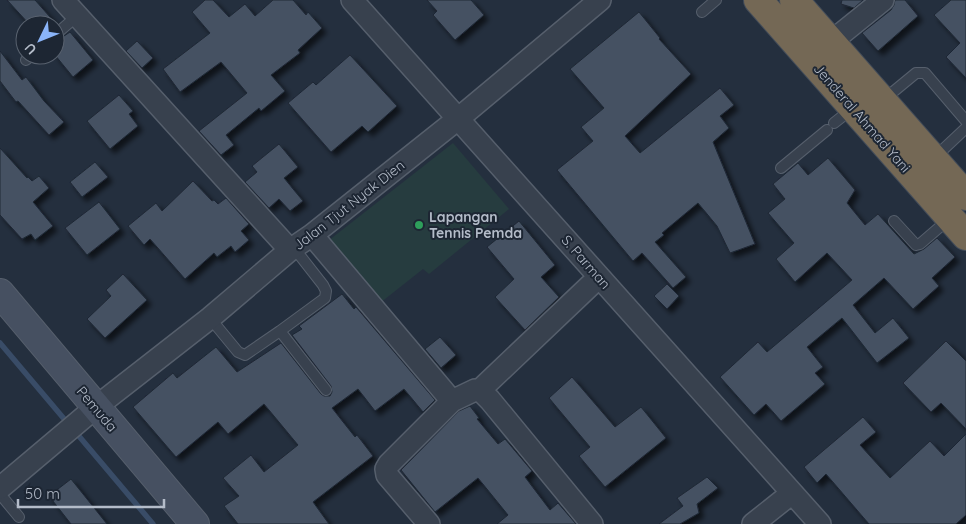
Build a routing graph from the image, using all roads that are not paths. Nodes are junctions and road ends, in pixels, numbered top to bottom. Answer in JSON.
{"nodes":[{"id":1,"x":63,"y":0,"type":"edge"},
{"id":2,"x":352,"y":0,"type":"edge"},
{"id":3,"x":600,"y":0,"type":"edge"},
{"id":4,"x":716,"y":0,"type":"edge"},
{"id":5,"x":758,"y":0,"type":"edge"},
{"id":6,"x":794,"y":0,"type":"edge"},
{"id":7,"x":883,"y":0,"type":"edge"},
{"id":8,"x":702,"y":12,"type":"dead end"},
{"id":9,"x":77,"y":16,"type":"junction"},
{"id":10,"x":65,"y":26,"type":"edge"},
{"id":11,"x":831,"y":42,"type":"junction"},
{"id":12,"x":857,"y":107,"type":"junction"},
{"id":13,"x":459,"y":118,"type":"junction"},
{"id":14,"x":966,"y":121,"type":"edge"},
{"id":15,"x":966,"y":128,"type":"edge"},
{"id":16,"x":933,"y":159,"type":"junction"},
{"id":17,"x":781,"y":168,"type":"dead end"},
{"id":18,"x":966,"y":196,"type":"edge"},
{"id":19,"x":894,"y":221,"type":"dead end"},
{"id":20,"x":958,"y":227,"type":"edge"},
{"id":21,"x":312,"y":235,"type":"junction"},
{"id":22,"x":292,"y":249,"type":"junction"},
{"id":23,"x":599,"y":277,"type":"junction"},
{"id":24,"x":0,"y":293,"type":"edge"},
{"id":25,"x":210,"y":318,"type":"junction"},
{"id":26,"x":280,"y":331,"type":"junction"},
{"id":27,"x":326,"y":390,"type":"dead end"},
{"id":28,"x":480,"y":390,"type":"junction"},
{"id":29,"x":452,"y":401,"type":"junction"},
{"id":30,"x":96,"y":407,"type":"junction"},
{"id":31,"x":0,"y":488,"type":"edge"},
{"id":32,"x":792,"y":493,"type":"junction"},
{"id":33,"x":0,"y":494,"type":"edge"},
{"id":34,"x":19,"y":517,"type":"dead end"},
{"id":35,"x":195,"y":524,"type":"edge"},
{"id":36,"x":429,"y":524,"type":"edge"},
{"id":37,"x":592,"y":524,"type":"edge"},
{"id":38,"x":753,"y":524,"type":"edge"},
{"id":39,"x":820,"y":524,"type":"edge"}],
"edges":[{"from":1,"to":9,"type":"street"},
{"from":2,"to":13,"type":"street","name":"S. Parman"},
{"from":3,"to":13,"type":"street","name":"Jalan Tjut Nyak Dien"},
{"from":4,"to":8,"type":"lane"},
{"from":5,"to":12,"type":"highway","name":"Jenderal Ahmad Yani"},
{"from":6,"to":11,"type":"highway","name":"Jenderal Ahmad Yani"},
{"from":7,"to":11,"type":"street"},
{"from":9,"to":10,"type":"lane"},
{"from":9,"to":22,"type":"street"},
{"from":11,"to":12,"type":"highway","name":"Jenderal Ahmad Yani"},
{"from":12,"to":14,"type":"lane"},
{"from":12,"to":16,"type":"highway","name":"Jenderal Ahmad Yani"},
{"from":12,"to":17,"type":"lane"},
{"from":12,"to":20,"type":"highway","name":"Jenderal Ahmad Yani"},
{"from":13,"to":21,"type":"street","name":"Jalan Tjut Nyak Dien"},
{"from":13,"to":23,"type":"street","name":"S. Parman"},
{"from":15,"to":16,"type":"lane"},
{"from":16,"to":18,"type":"highway","name":"Jenderal Ahmad Yani"},
{"from":19,"to":20,"type":"lane"},
{"from":21,"to":22,"type":"street","name":"Jalan Tjut Nyak Dien"},
{"from":21,"to":29,"type":"street"},
{"from":22,"to":25,"type":"street","name":"Jalan Tjut Nyak Dien"},
{"from":22,"to":26,"type":"lane"},
{"from":23,"to":28,"type":"street"},
{"from":23,"to":32,"type":"street","name":"S. Parman"},
{"from":24,"to":30,"type":"street","name":"Pemuda"},
{"from":25,"to":26,"type":"lane"},
{"from":25,"to":30,"type":"street","name":"Jalan Tjut Nyak Dien"},
{"from":26,"to":27,"type":"lane"},
{"from":28,"to":29,"type":"street"},
{"from":28,"to":37,"type":"street"},
{"from":29,"to":36,"type":"street"},
{"from":30,"to":31,"type":"street","name":"Jalan Tjut Nyak Dien"},
{"from":30,"to":35,"type":"street","name":"Pemuda"},
{"from":32,"to":38,"type":"street"},
{"from":32,"to":39,"type":"street","name":"S. Parman"},
{"from":33,"to":34,"type":"lane"}]}
